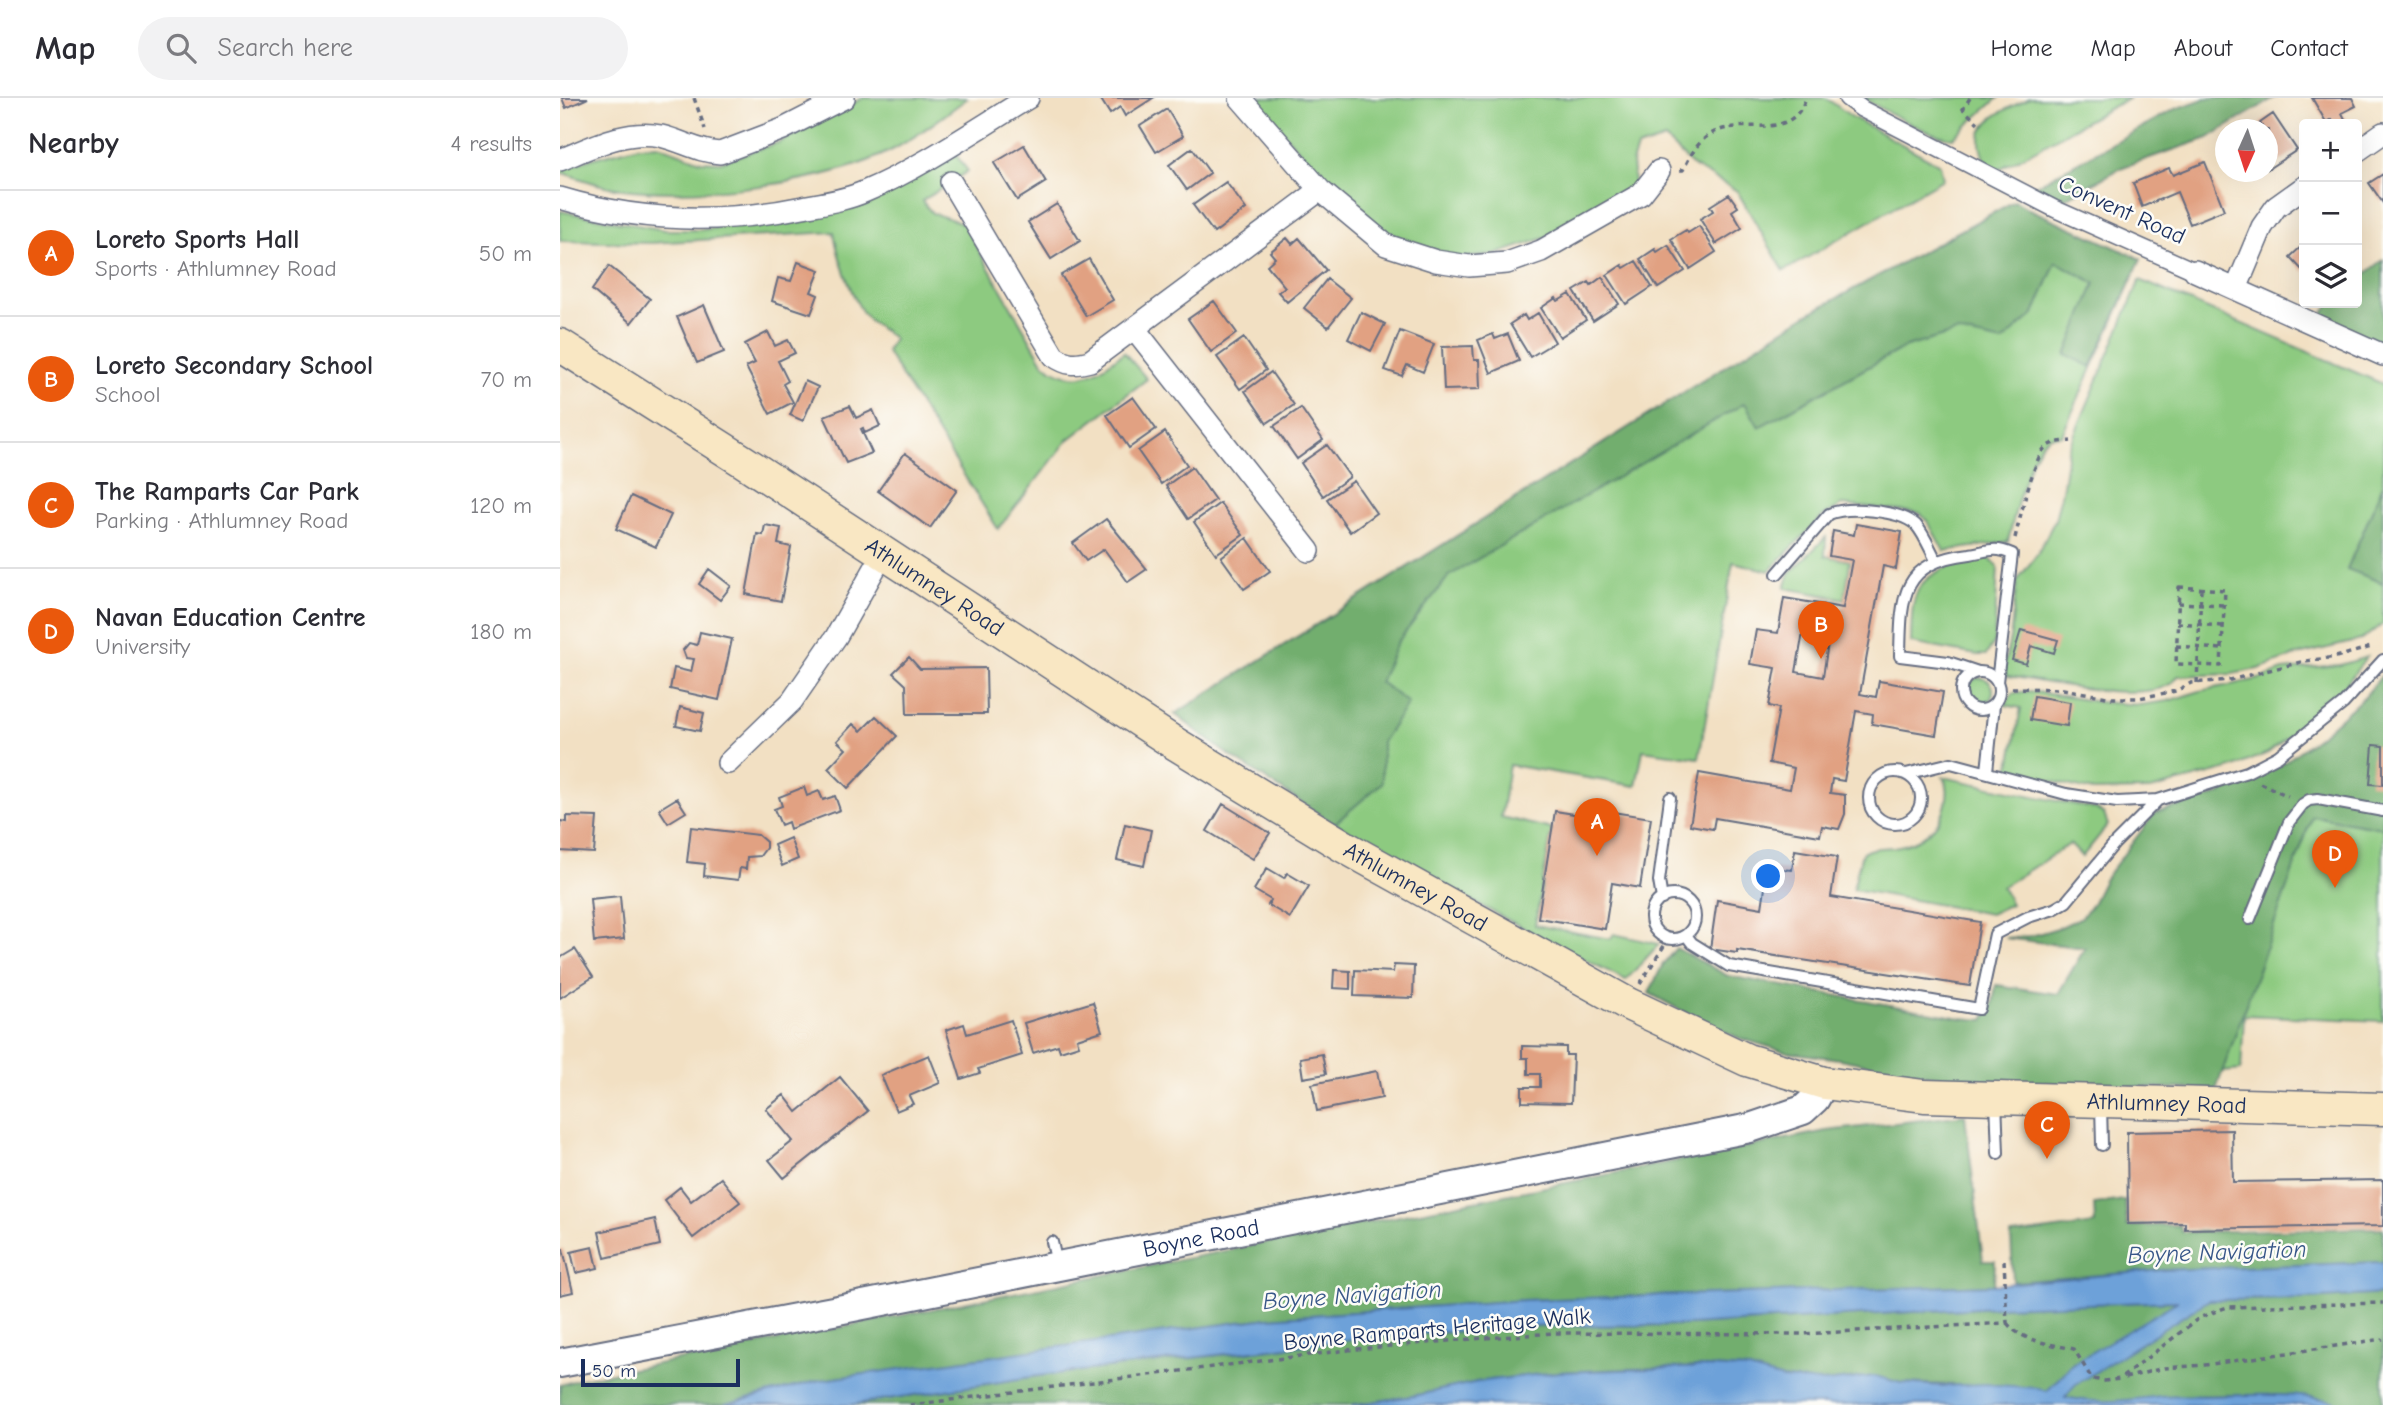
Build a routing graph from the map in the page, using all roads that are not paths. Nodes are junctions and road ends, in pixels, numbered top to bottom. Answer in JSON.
{"nodes":[{"id":1,"x":844,"y":98,"type":"edge"},
{"id":2,"x":1028,"y":98,"type":"edge"},
{"id":3,"x":1240,"y":98,"type":"edge"},
{"id":4,"x":1847,"y":98,"type":"edge"},
{"id":5,"x":2383,"y":133,"type":"edge"},
{"id":6,"x":2362,"y":148,"type":"edge"},
{"id":7,"x":560,"y":160,"type":"edge"},
{"id":8,"x":1659,"y":171,"type":"road end"},
{"id":9,"x":951,"y":181,"type":"dead end"},
{"id":10,"x":1320,"y":190,"type":"junction"},
{"id":11,"x":2299,"y":191,"type":"edge"},
{"id":12,"x":560,"y":198,"type":"edge"},
{"id":13,"x":2195,"y":271,"type":"joint"},
{"id":14,"x":2236,"y":289,"type":"junction"},
{"id":15,"x":1135,"y":328,"type":"junction"},
{"id":16,"x":560,"y":345,"type":"edge"},
{"id":17,"x":2383,"y":355,"type":"edge"},
{"id":18,"x":1309,"y":551,"type":"dead end"},
{"id":19,"x":883,"y":554,"type":"junction"},
{"id":20,"x":1936,"y":560,"type":"junction"},
{"id":21,"x":1777,"y":574,"type":"dead end"},
{"id":22,"x":2383,"y":660,"type":"edge"},
{"id":23,"x":1978,"y":672,"type":"junction"},
{"id":24,"x":1998,"y":684,"type":"junction"},
{"id":25,"x":1994,"y":705,"type":"junction"},
{"id":26,"x":728,"y":763,"type":"dead end"},
{"id":27,"x":1987,"y":771,"type":"junction"},
{"id":28,"x":1906,"y":774,"type":"junction"},
{"id":29,"x":1670,"y":798,"type":"dead end"},
{"id":30,"x":2158,"y":800,"type":"junction"},
{"id":31,"x":2383,"y":811,"type":"edge"},
{"id":32,"x":1662,"y":899,"type":"junction"},
{"id":33,"x":2250,"y":919,"type":"dead end"},
{"id":34,"x":1686,"y":935,"type":"junction"},
{"id":35,"x":1824,"y":1083,"type":"junction"},
{"id":36,"x":1996,"y":1099,"type":"junction"},
{"id":37,"x":2101,"y":1102,"type":"junction"},
{"id":38,"x":2383,"y":1109,"type":"edge"},
{"id":39,"x":2102,"y":1145,"type":"dead end"},
{"id":40,"x":1998,"y":1153,"type":"dead end"},
{"id":41,"x":560,"y":1363,"type":"edge"}],
"edges":[{"from":1,"to":7,"type":"street"},
{"from":2,"to":12,"type":"street"},
{"from":3,"to":10,"type":"street"},
{"from":4,"to":13,"type":"street","name":"Convent Road"},
{"from":5,"to":6,"type":"street"},
{"from":8,"to":10,"type":"street"},
{"from":9,"to":15,"type":"street"},
{"from":10,"to":15,"type":"street"},
{"from":11,"to":14,"type":"street"},
{"from":13,"to":14,"type":"street","name":"Convent Road"},
{"from":14,"to":17,"type":"street","name":"Convent Road"},
{"from":15,"to":18,"type":"street"},
{"from":16,"to":19,"type":"main road","name":"Athlumney Road"},
{"from":19,"to":26,"type":"street"},
{"from":19,"to":35,"type":"main road","name":"Athlumney Road"},
{"from":20,"to":21,"type":"lane"},
{"from":20,"to":23,"type":"lane"},
{"from":20,"to":24,"type":"lane"},
{"from":22,"to":30,"type":"lane"},
{"from":23,"to":24,"type":"lane"},
{"from":23,"to":25,"type":"lane"},
{"from":24,"to":25,"type":"lane"},
{"from":25,"to":27,"type":"lane"},
{"from":27,"to":28,"type":"lane"},
{"from":27,"to":30,"type":"lane"},
{"from":28,"to":28,"type":"lane"},
{"from":29,"to":32,"type":"lane"},
{"from":30,"to":34,"type":"lane"},
{"from":31,"to":33,"type":"lane"},
{"from":32,"to":34,"type":"lane"},
{"from":32,"to":34,"type":"lane"},
{"from":35,"to":36,"type":"main road","name":"Athlumney Road"},
{"from":35,"to":41,"type":"street","name":"Boyne Road"},
{"from":36,"to":37,"type":"main road","name":"Athlumney Road"},
{"from":36,"to":40,"type":"lane"},
{"from":37,"to":38,"type":"main road","name":"Athlumney Road"},
{"from":37,"to":39,"type":"lane"}]}
